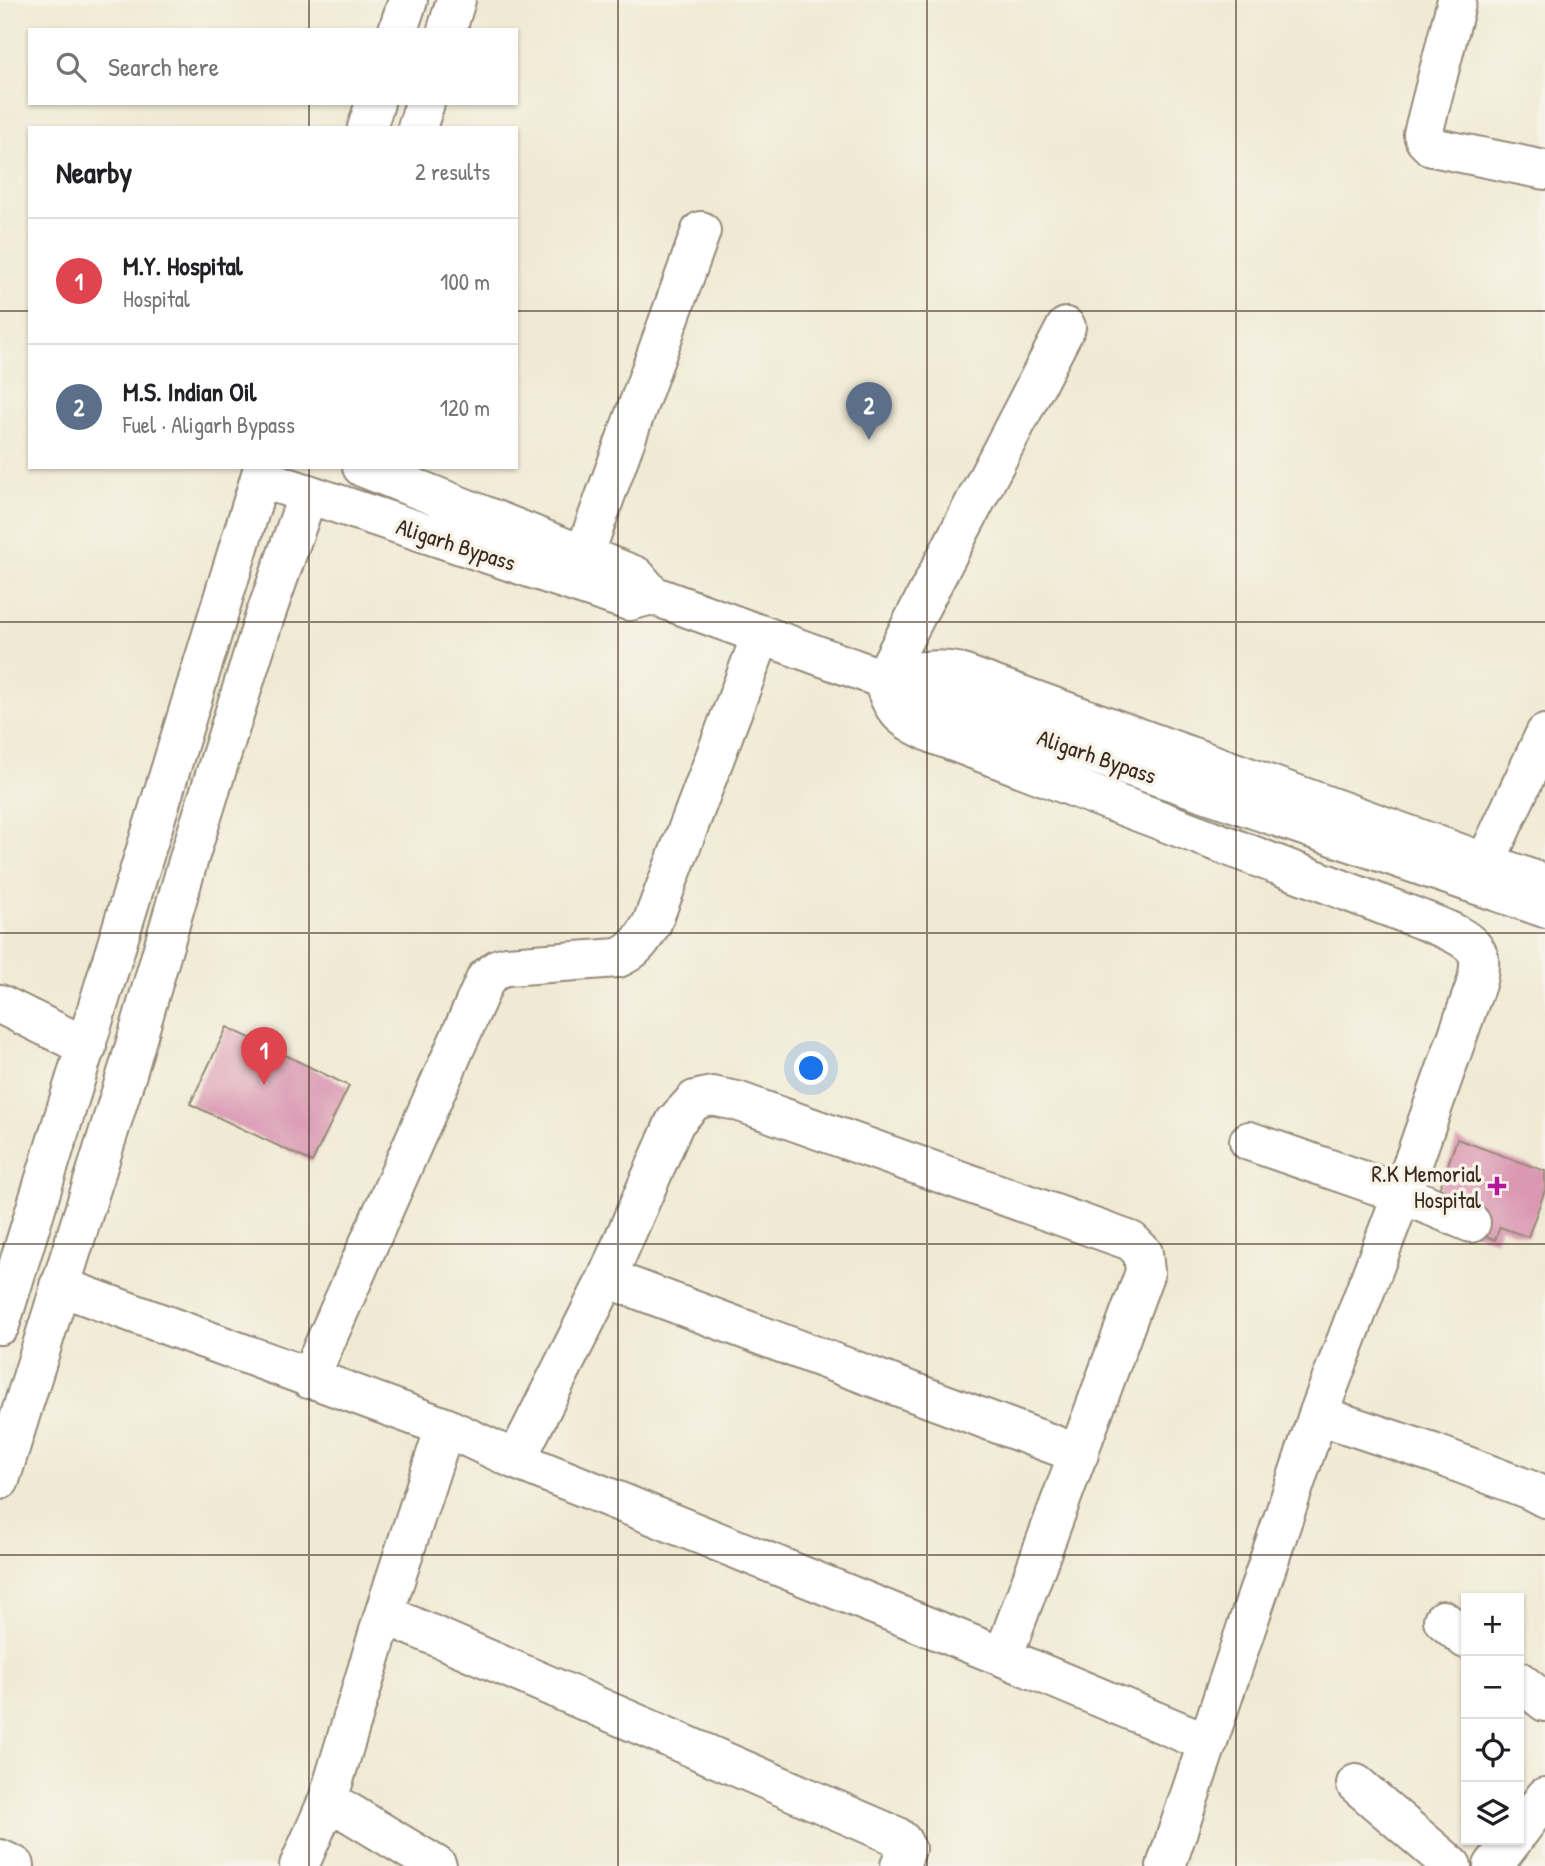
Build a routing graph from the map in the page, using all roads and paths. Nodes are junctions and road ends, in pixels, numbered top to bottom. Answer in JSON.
{"nodes":[{"id":1,"x":456,"y":0,"type":"edge"},
{"id":2,"x":1457,"y":0,"type":"edge"},
{"id":3,"x":448,"y":28,"type":"edge"},
{"id":4,"x":374,"y":105,"type":"edge"},
{"id":5,"x":424,"y":105,"type":"edge"},
{"id":6,"x":368,"y":126,"type":"edge"},
{"id":7,"x":418,"y":126,"type":"edge"},
{"id":8,"x":1545,"y":170,"type":"edge"},
{"id":9,"x":701,"y":231,"type":"dead end"},
{"id":10,"x":1066,"y":327,"type":"dead end"},
{"id":11,"x":367,"y":469,"type":"edge"},
{"id":12,"x":262,"y":473,"type":"edge"},
{"id":13,"x":312,"y":481,"type":"edge"},
{"id":14,"x":584,"y":555,"type":"junction"},
{"id":15,"x":652,"y":595,"type":"junction"},
{"id":16,"x":761,"y":636,"type":"junction"},
{"id":17,"x":883,"y":679,"type":"junction"},
{"id":18,"x":1545,"y":734,"type":"edge"},
{"id":19,"x":1486,"y":861,"type":"junction"},
{"id":20,"x":1545,"y":884,"type":"edge"},
{"id":21,"x":1545,"y":908,"type":"edge"},
{"id":22,"x":0,"y":1004,"type":"edge"},
{"id":23,"x":87,"y":1047,"type":"junction"},
{"id":24,"x":1249,"y":1141,"type":"dead end"},
{"id":25,"x":1402,"y":1194,"type":"junction"},
{"id":26,"x":1471,"y":1223,"type":"dead end"},
{"id":27,"x":8,"y":1266,"type":"edge"},
{"id":28,"x":607,"y":1278,"type":"junction"},
{"id":29,"x":59,"y":1286,"type":"junction"},
{"id":30,"x":0,"y":1325,"type":"edge"},
{"id":31,"x":309,"y":1379,"type":"junction"},
{"id":32,"x":1318,"y":1415,"type":"junction"},
{"id":33,"x":445,"y":1427,"type":"junction"},
{"id":34,"x":1079,"y":1454,"type":"junction"},
{"id":35,"x":516,"y":1460,"type":"junction"},
{"id":36,"x":0,"y":1480,"type":"edge"},
{"id":37,"x":1545,"y":1498,"type":"edge"},
{"id":38,"x":384,"y":1614,"type":"junction"},
{"id":39,"x":1003,"y":1657,"type":"junction"},
{"id":40,"x":1524,"y":1685,"type":"edge"},
{"id":41,"x":1545,"y":1702,"type":"edge"},
{"id":42,"x":1208,"y":1744,"type":"junction"},
{"id":43,"x":1356,"y":1784,"type":"dead end"},
{"id":44,"x":1545,"y":1797,"type":"edge"},
{"id":45,"x":328,"y":1800,"type":"junction"},
{"id":46,"x":1524,"y":1825,"type":"edge"},
{"id":47,"x":1509,"y":1845,"type":"edge"},
{"id":48,"x":0,"y":1860,"type":"edge"},
{"id":49,"x":15,"y":1866,"type":"edge"},
{"id":50,"x":299,"y":1866,"type":"edge"},
{"id":51,"x":437,"y":1866,"type":"edge"},
{"id":52,"x":900,"y":1866,"type":"edge"},
{"id":53,"x":1166,"y":1866,"type":"edge"},
{"id":54,"x":1452,"y":1866,"type":"edge"},
{"id":55,"x":1493,"y":1866,"type":"edge"}],
"edges":[{"from":1,"to":3,"type":"main road"},
{"from":2,"to":8,"type":"main road"},
{"from":4,"to":6,"type":"main road"},
{"from":5,"to":7,"type":"main road"},
{"from":9,"to":14,"type":"main road"},
{"from":10,"to":17,"type":"main road"},
{"from":11,"to":14,"type":"main road","name":"Aligarh Bypass"},
{"from":12,"to":13,"type":"main road","name":"Aligarh Bypass"},
{"from":12,"to":23,"type":"main road"},
{"from":13,"to":15,"type":"main road","name":"Aligarh Bypass"},
{"from":13,"to":29,"type":"main road"},
{"from":14,"to":15,"type":"main road","name":"Aligarh Bypass"},
{"from":15,"to":16,"type":"main road","name":"Aligarh Bypass"},
{"from":16,"to":17,"type":"main road","name":"Aligarh Bypass"},
{"from":16,"to":31,"type":"main road"},
{"from":17,"to":19,"type":"main road"},
{"from":17,"to":21,"type":"main road","name":"Aligarh Bypass"},
{"from":17,"to":25,"type":"main road"},
{"from":18,"to":19,"type":"main road"},
{"from":19,"to":20,"type":"main road"},
{"from":22,"to":23,"type":"main road"},
{"from":23,"to":27,"type":"main road"},
{"from":24,"to":25,"type":"main road"},
{"from":25,"to":26,"type":"main road"},
{"from":25,"to":32,"type":"main road"},
{"from":27,"to":30,"type":"main road"},
{"from":28,"to":34,"type":"main road"},
{"from":28,"to":34,"type":"main road"},
{"from":28,"to":35,"type":"main road"},
{"from":29,"to":31,"type":"main road"},
{"from":29,"to":36,"type":"main road"},
{"from":31,"to":33,"type":"main road"},
{"from":32,"to":37,"type":"main road"},
{"from":32,"to":42,"type":"main road"},
{"from":33,"to":35,"type":"main road"},
{"from":33,"to":38,"type":"main road"},
{"from":34,"to":39,"type":"main road"},
{"from":35,"to":39,"type":"main road"},
{"from":38,"to":45,"type":"main road"},
{"from":38,"to":52,"type":"main road"},
{"from":39,"to":42,"type":"main road"},
{"from":40,"to":41,"type":"main road"},
{"from":42,"to":53,"type":"main road"},
{"from":43,"to":54,"type":"main road"},
{"from":44,"to":46,"type":"main road"},
{"from":45,"to":50,"type":"main road"},
{"from":45,"to":51,"type":"main road"},
{"from":47,"to":55,"type":"main road"},
{"from":48,"to":49,"type":"main road"}]}
